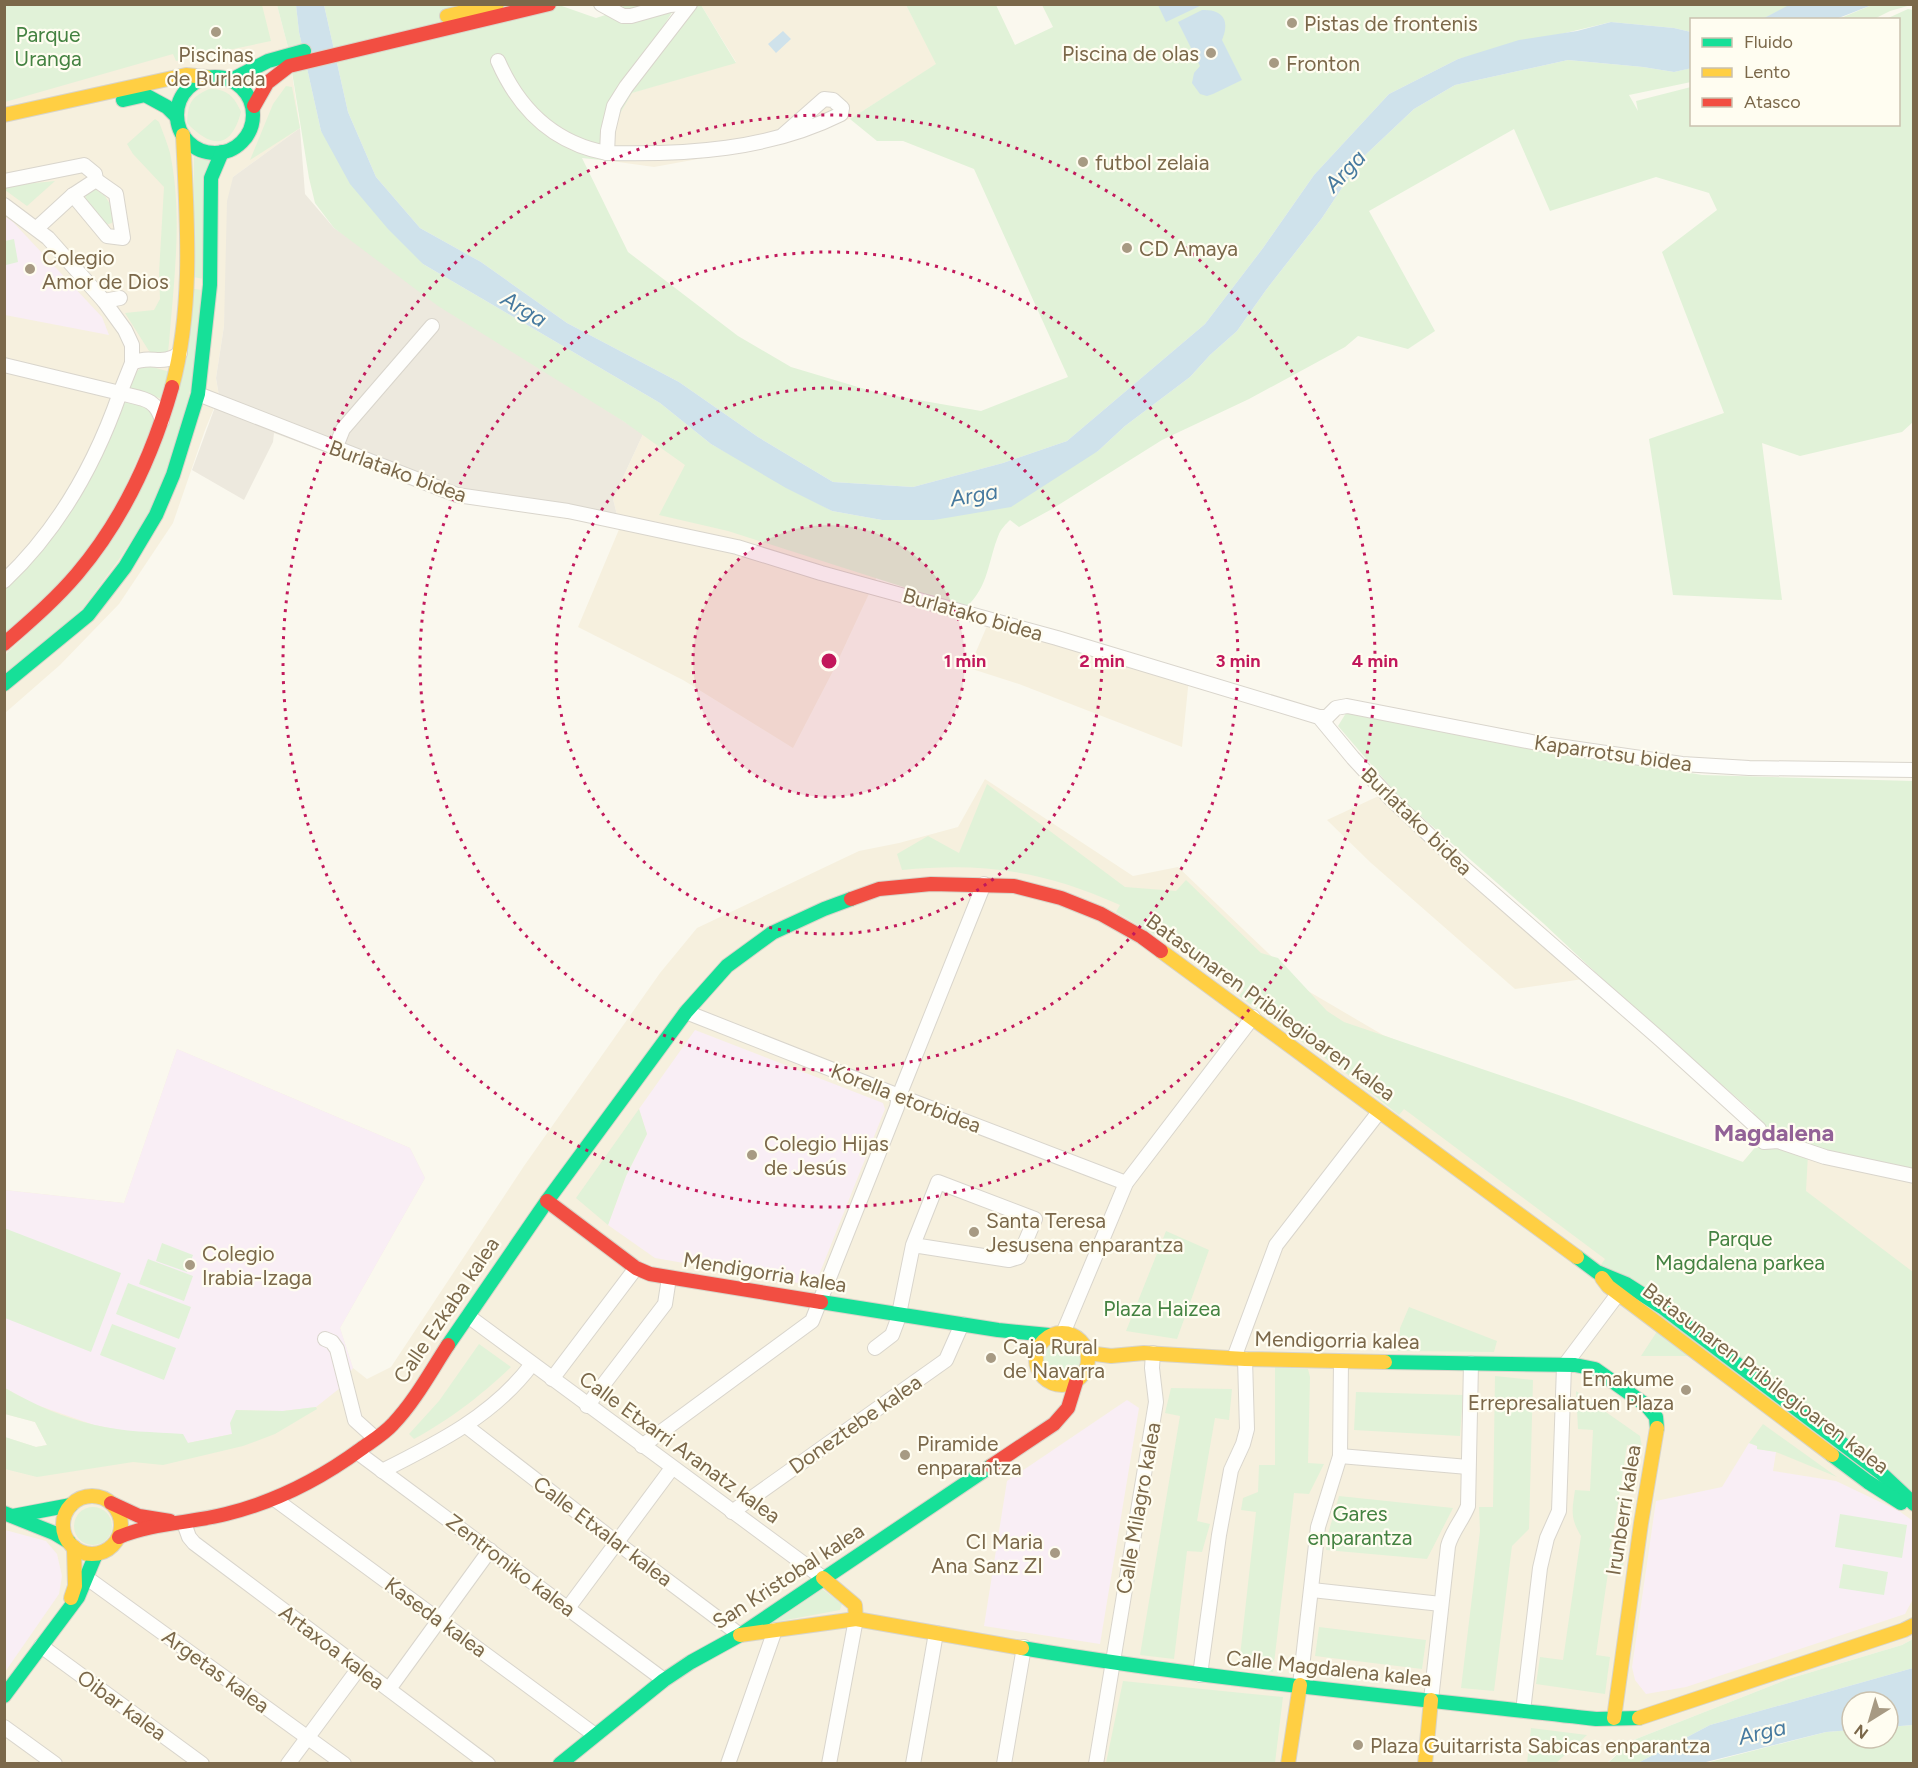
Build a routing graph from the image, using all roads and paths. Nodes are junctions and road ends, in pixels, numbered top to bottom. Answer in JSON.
{"nodes":[{"id":1,"x":497,"y":4,"type":"edge"},
{"id":2,"x":549,"y":4,"type":"edge"},
{"id":3,"x":601,"y":4,"type":"edge"},
{"id":4,"x":614,"y":4,"type":"edge"},
{"id":5,"x":653,"y":4,"type":"edge"},
{"id":6,"x":685,"y":4,"type":"edge"},
{"id":7,"x":690,"y":4,"type":"edge"},
{"id":8,"x":395,"y":34,"type":"junction"},
{"id":9,"x":498,"y":61,"type":"dead end"},
{"id":10,"x":206,"y":77,"type":"junction"},
{"id":11,"x":231,"y":80,"type":"junction"},
{"id":12,"x":254,"y":106,"type":"junction"},
{"id":13,"x":4,"y":115,"type":"edge"},
{"id":14,"x":177,"y":117,"type":"junction"},
{"id":15,"x":4,"y":126,"type":"edge"},
{"id":16,"x":183,"y":135,"type":"junction"},
{"id":17,"x":782,"y":136,"type":"dead end"},
{"id":18,"x":222,"y":152,"type":"junction"},
{"id":19,"x":606,"y":153,"type":"junction"},
{"id":20,"x":96,"y":180,"type":"junction"},
{"id":21,"x":4,"y":181,"type":"edge"},
{"id":22,"x":73,"y":195,"type":"junction"},
{"id":23,"x":4,"y":205,"type":"edge"},
{"id":24,"x":37,"y":228,"type":"junction"},
{"id":25,"x":120,"y":298,"type":"dead end"},
{"id":26,"x":104,"y":301,"type":"junction"},
{"id":27,"x":432,"y":326,"type":"dead end"},
{"id":28,"x":180,"y":353,"type":"junction"},
{"id":29,"x":132,"y":363,"type":"junction"},
{"id":30,"x":4,"y":364,"type":"edge"},
{"id":31,"x":120,"y":393,"type":"junction"},
{"id":32,"x":198,"y":394,"type":"junction"},
{"id":33,"x":162,"y":421,"type":"junction"},
{"id":34,"x":335,"y":449,"type":"junction"},
{"id":35,"x":4,"y":581,"type":"edge"},
{"id":36,"x":4,"y":644,"type":"edge"},
{"id":37,"x":4,"y":684,"type":"edge"},
{"id":38,"x":1319,"y":717,"type":"junction"},
{"id":39,"x":1914,"y":770,"type":"edge"},
{"id":40,"x":984,"y":884,"type":"junction"},
{"id":41,"x":686,"y":1011,"type":"junction"},
{"id":42,"x":1252,"y":1017,"type":"junction"},
{"id":43,"x":899,"y":1096,"type":"junction"},
{"id":44,"x":1379,"y":1112,"type":"junction"},
{"id":45,"x":1914,"y":1176,"type":"edge"},
{"id":46,"x":1126,"y":1183,"type":"junction"},
{"id":47,"x":547,"y":1201,"type":"junction"},
{"id":48,"x":913,"y":1245,"type":"junction"},
{"id":49,"x":636,"y":1268,"type":"junction"},
{"id":50,"x":1597,"y":1272,"type":"junction"},
{"id":51,"x":669,"y":1278,"type":"junction"},
{"id":52,"x":1618,"y":1294,"type":"junction"},
{"id":53,"x":820,"y":1302,"type":"junction"},
{"id":54,"x":899,"y":1314,"type":"junction"},
{"id":55,"x":468,"y":1316,"type":"junction"},
{"id":56,"x":962,"y":1324,"type":"junction"},
{"id":57,"x":998,"y":1330,"type":"junction"},
{"id":58,"x":1064,"y":1331,"type":"junction"},
{"id":59,"x":1049,"y":1335,"type":"junction"},
{"id":60,"x":324,"y":1339,"type":"dead end"},
{"id":61,"x":874,"y":1348,"type":"dead end"},
{"id":62,"x":1088,"y":1353,"type":"junction"},
{"id":63,"x":1153,"y":1353,"type":"junction"},
{"id":64,"x":1111,"y":1356,"type":"junction"},
{"id":65,"x":1240,"y":1359,"type":"junction"},
{"id":66,"x":1036,"y":1360,"type":"junction"},
{"id":67,"x":1341,"y":1361,"type":"junction"},
{"id":68,"x":532,"y":1364,"type":"junction"},
{"id":69,"x":1471,"y":1364,"type":"junction"},
{"id":70,"x":1564,"y":1366,"type":"junction"},
{"id":71,"x":1086,"y":1369,"type":"junction"},
{"id":72,"x":552,"y":1379,"type":"junction"},
{"id":73,"x":1076,"y":1382,"type":"junction"},
{"id":74,"x":1058,"y":1385,"type":"junction"},
{"id":75,"x":587,"y":1406,"type":"junction"},
{"id":76,"x":466,"y":1426,"type":"junction"},
{"id":77,"x":1043,"y":1430,"type":"junction"},
{"id":78,"x":375,"y":1438,"type":"junction"},
{"id":79,"x":642,"y":1446,"type":"junction"},
{"id":80,"x":357,"y":1452,"type":"junction"},
{"id":81,"x":1340,"y":1456,"type":"junction"},
{"id":82,"x":1468,"y":1467,"type":"junction"},
{"id":83,"x":672,"y":1468,"type":"junction"},
{"id":84,"x":382,"y":1471,"type":"junction"},
{"id":85,"x":105,"y":1499,"type":"junction"},
{"id":86,"x":276,"y":1500,"type":"junction"},
{"id":87,"x":1914,"y":1504,"type":"edge"},
{"id":88,"x":71,"y":1505,"type":"junction"},
{"id":89,"x":732,"y":1512,"type":"junction"},
{"id":90,"x":1914,"y":1512,"type":"edge"},
{"id":91,"x":9,"y":1515,"type":"edge"},
{"id":92,"x":184,"y":1523,"type":"junction"},
{"id":93,"x":119,"y":1537,"type":"junction"},
{"id":94,"x":616,"y":1542,"type":"junction"},
{"id":95,"x":71,"y":1545,"type":"junction"},
{"id":96,"x":490,"y":1550,"type":"junction"},
{"id":97,"x":96,"y":1554,"type":"junction"},
{"id":98,"x":87,"y":1578,"type":"junction"},
{"id":99,"x":823,"y":1578,"type":"junction"},
{"id":100,"x":1312,"y":1590,"type":"junction"},
{"id":101,"x":1441,"y":1604,"type":"junction"},
{"id":102,"x":568,"y":1608,"type":"junction"},
{"id":103,"x":65,"y":1614,"type":"junction"},
{"id":104,"x":438,"y":1618,"type":"junction"},
{"id":105,"x":856,"y":1619,"type":"junction"},
{"id":106,"x":1914,"y":1619,"type":"edge"},
{"id":107,"x":1909,"y":1627,"type":"edge"},
{"id":108,"x":775,"y":1630,"type":"junction"},
{"id":109,"x":936,"y":1633,"type":"junction"},
{"id":110,"x":740,"y":1635,"type":"junction"},
{"id":111,"x":41,"y":1646,"type":"junction"},
{"id":112,"x":1024,"y":1647,"type":"junction"},
{"id":113,"x":1112,"y":1663,"type":"junction"},
{"id":114,"x":359,"y":1668,"type":"junction"},
{"id":115,"x":1200,"y":1675,"type":"junction"},
{"id":116,"x":664,"y":1680,"type":"junction"},
{"id":117,"x":1300,"y":1684,"type":"junction"},
{"id":118,"x":388,"y":1689,"type":"junction"},
{"id":119,"x":4,"y":1696,"type":"edge"},
{"id":120,"x":1431,"y":1700,"type":"junction"},
{"id":121,"x":1523,"y":1711,"type":"junction"},
{"id":122,"x":1614,"y":1718,"type":"junction"},
{"id":123,"x":4,"y":1727,"type":"edge"},
{"id":124,"x":595,"y":1735,"type":"junction"},
{"id":125,"x":307,"y":1737,"type":"junction"},
{"id":126,"x":55,"y":1764,"type":"edge"},
{"id":127,"x":202,"y":1764,"type":"edge"},
{"id":128,"x":288,"y":1764,"type":"edge"},
{"id":129,"x":344,"y":1764,"type":"edge"},
{"id":130,"x":488,"y":1764,"type":"edge"},
{"id":131,"x":560,"y":1764,"type":"edge"},
{"id":132,"x":728,"y":1764,"type":"edge"},
{"id":133,"x":829,"y":1764,"type":"edge"},
{"id":134,"x":913,"y":1764,"type":"edge"},
{"id":135,"x":1004,"y":1764,"type":"edge"},
{"id":136,"x":1096,"y":1764,"type":"edge"},
{"id":137,"x":1288,"y":1764,"type":"edge"},
{"id":138,"x":1425,"y":1764,"type":"edge"}],
"edges":[{"from":1,"to":8,"type":"street"},
{"from":2,"to":8,"type":"street"},
{"from":3,"to":6,"type":"street"},
{"from":4,"to":5,"type":"street"},
{"from":7,"to":19,"type":"street"},
{"from":8,"to":11,"type":"street"},
{"from":8,"to":12,"type":"street"},
{"from":9,"to":19,"type":"street"},
{"from":10,"to":11,"type":"street"},
{"from":10,"to":13,"type":"street"},
{"from":10,"to":14,"type":"street"},
{"from":11,"to":12,"type":"street"},
{"from":12,"to":18,"type":"street"},
{"from":14,"to":15,"type":"street"},
{"from":14,"to":16,"type":"street"},
{"from":16,"to":18,"type":"street"},
{"from":16,"to":28,"type":"street"},
{"from":17,"to":19,"type":"street"},
{"from":18,"to":32,"type":"street"},
{"from":20,"to":21,"type":"street"},
{"from":20,"to":22,"type":"street"},
{"from":20,"to":22,"type":"street"},
{"from":22,"to":24,"type":"street"},
{"from":23,"to":24,"type":"street"},
{"from":24,"to":26,"type":"street"},
{"from":25,"to":26,"type":"street"},
{"from":26,"to":29,"type":"street"},
{"from":27,"to":34,"type":"street"},
{"from":28,"to":29,"type":"street"},
{"from":28,"to":33,"type":"street"},
{"from":29,"to":31,"type":"street"},
{"from":30,"to":31,"type":"street"},
{"from":31,"to":33,"type":"street"},
{"from":31,"to":35,"type":"street"},
{"from":32,"to":34,"type":"street","name":"Burlatako bidea"},
{"from":32,"to":37,"type":"street"},
{"from":33,"to":36,"type":"street"},
{"from":34,"to":38,"type":"street","name":"Burlatako bidea"},
{"from":38,"to":39,"type":"street","name":"Kaparrotsu bidea"},
{"from":38,"to":45,"type":"street","name":"Burlatako bidea"},
{"from":40,"to":41,"type":"street","name":"Batasunaren Pribilegioaren kalea"},
{"from":40,"to":42,"type":"street","name":"Batasunaren Pribilegioaren kalea"},
{"from":40,"to":43,"type":"street"},
{"from":41,"to":43,"type":"street","name":"Korella etorbidea"},
{"from":41,"to":47,"type":"street","name":"Batasunaren Pribilegioaren kalea"},
{"from":42,"to":44,"type":"street","name":"Batasunaren Pribilegioaren kalea"},
{"from":42,"to":46,"type":"street"},
{"from":43,"to":46,"type":"street","name":"Korella etorbidea"},
{"from":43,"to":53,"type":"street"},
{"from":44,"to":50,"type":"street","name":"Batasunaren Pribilegioaren kalea"},
{"from":44,"to":65,"type":"street"},
{"from":46,"to":58,"type":"street"},
{"from":47,"to":49,"type":"street","name":"Mendigorria kalea"},
{"from":47,"to":55,"type":"street","name":"Calle Ezkaba kalea"},
{"from":48,"to":48,"type":"street"},
{"from":48,"to":54,"type":"street"},
{"from":49,"to":51,"type":"street","name":"Mendigorria kalea"},
{"from":49,"to":72,"type":"street"},
{"from":50,"to":52,"type":"street","name":"Batasunaren Pribilegioaren kalea"},
{"from":50,"to":87,"type":"street","name":"Batasunaren Pribilegioaren kalea"},
{"from":51,"to":53,"type":"street","name":"Mendigorria kalea"},
{"from":51,"to":75,"type":"street"},
{"from":52,"to":70,"type":"street"},
{"from":52,"to":90,"type":"street","name":"Batasunaren Pribilegioaren kalea"},
{"from":53,"to":54,"type":"street","name":"Mendigorria kalea"},
{"from":53,"to":79,"type":"street"},
{"from":54,"to":56,"type":"street","name":"Mendigorria kalea"},
{"from":54,"to":61,"type":"street"},
{"from":55,"to":68,"type":"street","name":"Calle Etxarri Aranatz kalea"},
{"from":55,"to":78,"type":"street","name":"Calle Ezkaba kalea"},
{"from":56,"to":57,"type":"street","name":"Mendigorria kalea"},
{"from":56,"to":89,"type":"street","name":"Doneztebe kalea"},
{"from":57,"to":59,"type":"street","name":"Mendigorria kalea"},
{"from":57,"to":66,"type":"street","name":"Mendigorria kalea"},
{"from":58,"to":59,"type":"street"},
{"from":58,"to":62,"type":"street"},
{"from":59,"to":66,"type":"street"},
{"from":60,"to":78,"type":"street"},
{"from":62,"to":64,"type":"street","name":"Mendigorria kalea"},
{"from":62,"to":71,"type":"street"},
{"from":63,"to":64,"type":"street","name":"Mendigorria kalea"},
{"from":63,"to":65,"type":"street","name":"Mendigorria kalea"},
{"from":63,"to":113,"type":"street","name":"Calle Milagro kalea"},
{"from":64,"to":71,"type":"street","name":"Mendigorria kalea"},
{"from":65,"to":67,"type":"street","name":"Mendigorria kalea"},
{"from":65,"to":115,"type":"street"},
{"from":66,"to":74,"type":"street"},
{"from":67,"to":69,"type":"street","name":"Mendigorria kalea"},
{"from":67,"to":81,"type":"street"},
{"from":68,"to":72,"type":"street","name":"Calle Etxarri Aranatz kalea"},
{"from":68,"to":76,"type":"street"},
{"from":69,"to":70,"type":"street","name":"Mendigorria kalea"},
{"from":69,"to":82,"type":"street"},
{"from":70,"to":121,"type":"street"},
{"from":70,"to":122,"type":"street","name":"Irunberri kalea"},
{"from":71,"to":73,"type":"street"},
{"from":72,"to":75,"type":"street","name":"Calle Etxarri Aranatz kalea"},
{"from":73,"to":74,"type":"street"},
{"from":73,"to":77,"type":"street","name":"San Kristobal kalea"},
{"from":74,"to":77,"type":"street","name":"San Kristobal kalea"},
{"from":75,"to":79,"type":"street","name":"Calle Etxarri Aranatz kalea"},
{"from":76,"to":84,"type":"street"},
{"from":76,"to":94,"type":"street","name":"Calle Etxalar kalea"},
{"from":77,"to":99,"type":"street","name":"San Kristobal kalea"},
{"from":78,"to":80,"type":"street","name":"Calle Ezkaba kalea"},
{"from":79,"to":83,"type":"street","name":"Calle Etxarri Aranatz kalea"},
{"from":80,"to":84,"type":"street","name":"Zentroniko kalea"},
{"from":80,"to":86,"type":"street","name":"Calle Ezkaba kalea"},
{"from":81,"to":82,"type":"street"},
{"from":81,"to":100,"type":"street"},
{"from":82,"to":101,"type":"street"},
{"from":83,"to":89,"type":"street","name":"Calle Etxarri Aranatz kalea"},
{"from":83,"to":94,"type":"street"},
{"from":84,"to":96,"type":"street","name":"Zentroniko kalea"},
{"from":85,"to":88,"type":"street"},
{"from":85,"to":92,"type":"street","name":"Calle Ezkaba kalea"},
{"from":85,"to":93,"type":"street"},
{"from":86,"to":92,"type":"street","name":"Calle Ezkaba kalea"},
{"from":86,"to":104,"type":"street","name":"Kaseda kalea"},
{"from":88,"to":91,"type":"street"},
{"from":88,"to":95,"type":"street"},
{"from":89,"to":99,"type":"street","name":"Calle Etxarri Aranatz kalea"},
{"from":91,"to":95,"type":"street"},
{"from":92,"to":93,"type":"street","name":"Calle Ezkaba kalea"},
{"from":92,"to":114,"type":"street","name":"Artaxoa kalea"},
{"from":93,"to":97,"type":"street"},
{"from":94,"to":102,"type":"street"},
{"from":94,"to":110,"type":"street","name":"Calle Etxalar kalea"},
{"from":95,"to":97,"type":"street"},
{"from":95,"to":103,"type":"street"},
{"from":96,"to":102,"type":"street","name":"Zentroniko kalea"},
{"from":96,"to":104,"type":"street"},
{"from":97,"to":98,"type":"street"},
{"from":98,"to":103,"type":"street"},
{"from":98,"to":125,"type":"street","name":"Argetas kalea"},
{"from":99,"to":105,"type":"street","name":"Calle Etxarri Aranatz kalea"},
{"from":99,"to":110,"type":"street","name":"San Kristobal kalea"},
{"from":100,"to":101,"type":"street"},
{"from":100,"to":117,"type":"street"},
{"from":101,"to":120,"type":"street"},
{"from":102,"to":116,"type":"street","name":"Zentroniko kalea"},
{"from":103,"to":111,"type":"street"},
{"from":104,"to":118,"type":"street"},
{"from":104,"to":124,"type":"street","name":"Kaseda kalea"},
{"from":105,"to":108,"type":"street","name":"Calle Magdalena kalea"},
{"from":105,"to":109,"type":"street","name":"Calle Magdalena kalea"},
{"from":105,"to":133,"type":"street"},
{"from":106,"to":107,"type":"street"},
{"from":107,"to":122,"type":"street","name":"Calle Magdalena kalea"},
{"from":108,"to":110,"type":"street","name":"Calle Magdalena kalea"},
{"from":108,"to":132,"type":"street"},
{"from":109,"to":112,"type":"street","name":"Calle Magdalena kalea"},
{"from":109,"to":134,"type":"street"},
{"from":110,"to":116,"type":"street","name":"San Kristobal kalea"},
{"from":111,"to":119,"type":"street"},
{"from":111,"to":127,"type":"street","name":"Oibar kalea"},
{"from":112,"to":113,"type":"street","name":"Calle Magdalena kalea"},
{"from":112,"to":135,"type":"street"},
{"from":113,"to":115,"type":"street","name":"Calle Magdalena kalea"},
{"from":113,"to":136,"type":"street","name":"Calle Milagro kalea"},
{"from":114,"to":118,"type":"street","name":"Artaxoa kalea"},
{"from":114,"to":125,"type":"street"},
{"from":115,"to":117,"type":"street","name":"Calle Magdalena kalea"},
{"from":116,"to":124,"type":"street","name":"San Kristobal kalea"},
{"from":117,"to":120,"type":"street","name":"Calle Magdalena kalea"},
{"from":117,"to":137,"type":"street"},
{"from":118,"to":130,"type":"street","name":"Artaxoa kalea"},
{"from":120,"to":121,"type":"street","name":"Calle Magdalena kalea"},
{"from":120,"to":138,"type":"street"},
{"from":121,"to":122,"type":"street","name":"Calle Magdalena kalea"},
{"from":123,"to":126,"type":"street"},
{"from":124,"to":131,"type":"street","name":"San Kristobal kalea"},
{"from":125,"to":128,"type":"street"},
{"from":125,"to":129,"type":"street","name":"Argetas kalea"}]}
